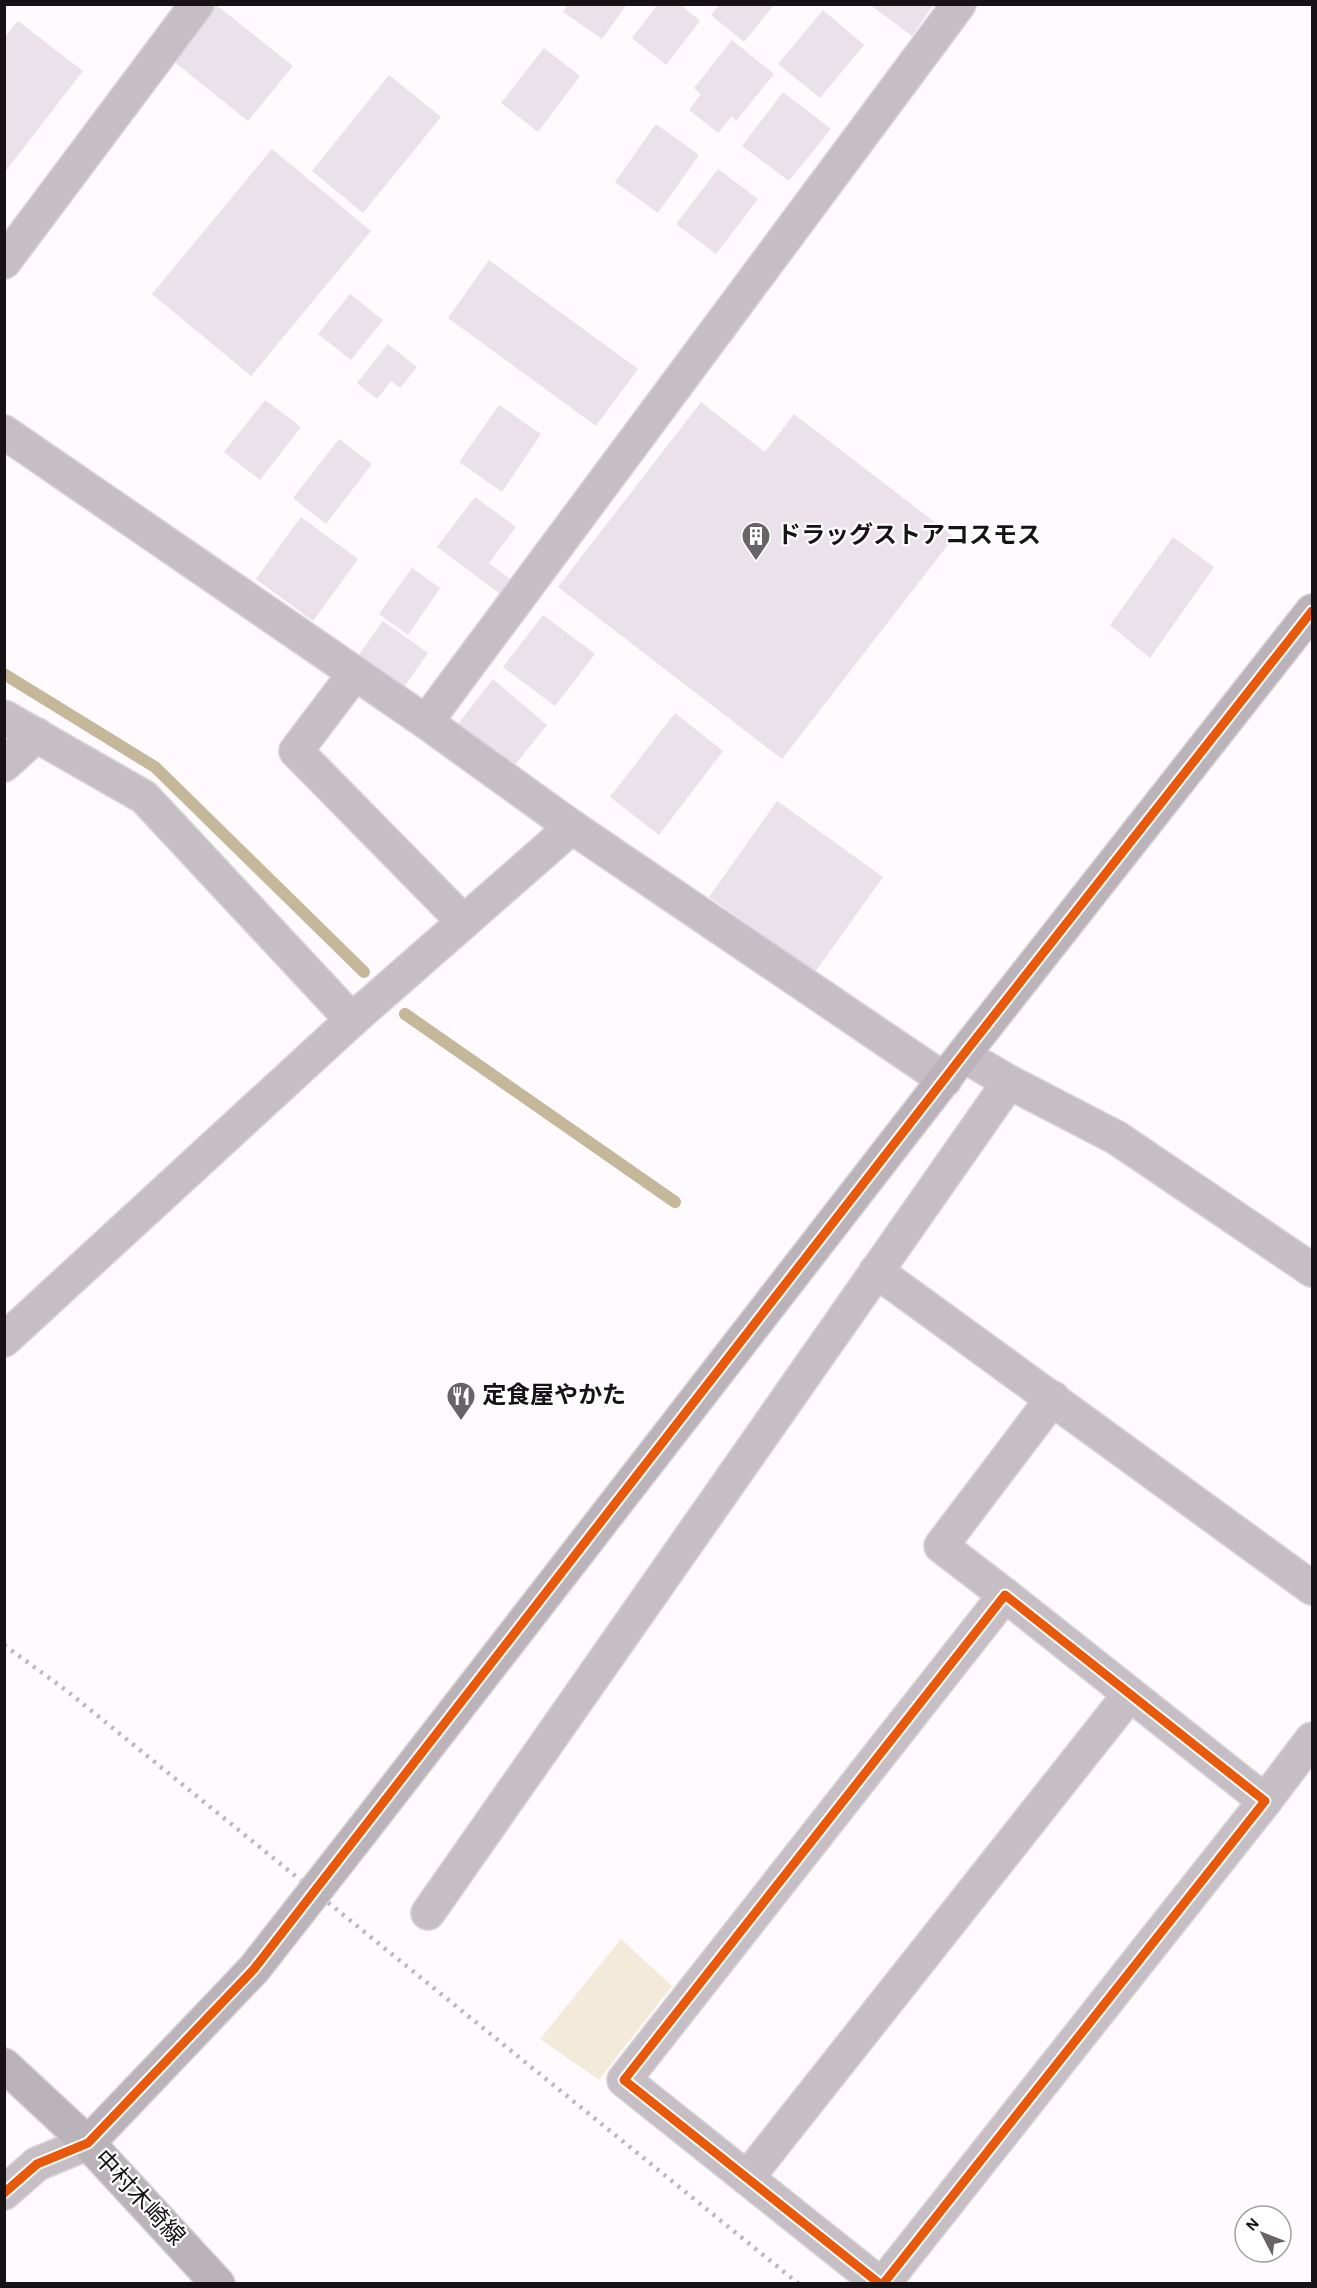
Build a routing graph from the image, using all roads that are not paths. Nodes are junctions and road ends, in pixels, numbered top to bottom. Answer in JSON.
{"nodes":[{"id":1,"x":197,"y":4,"type":"edge"},
{"id":2,"x":959,"y":4,"type":"edge"},
{"id":3,"x":4,"y":262,"type":"edge"},
{"id":4,"x":4,"y":432,"type":"edge"},
{"id":5,"x":1312,"y":611,"type":"edge"},
{"id":6,"x":355,"y":673,"type":"junction"},
{"id":7,"x":4,"y":717,"type":"edge"},
{"id":8,"x":426,"y":722,"type":"junction"},
{"id":9,"x":37,"y":735,"type":"junction"},
{"id":10,"x":4,"y":765,"type":"edge"},
{"id":11,"x":573,"y":827,"type":"junction"},
{"id":12,"x":464,"y":922,"type":"junction"},
{"id":13,"x":351,"y":1020,"type":"junction"},
{"id":14,"x":954,"y":1068,"type":"junction"},
{"id":15,"x":1009,"y":1082,"type":"junction"},
{"id":16,"x":1312,"y":1270,"type":"edge"},
{"id":17,"x":876,"y":1271,"type":"junction"},
{"id":18,"x":4,"y":1340,"type":"edge"},
{"id":19,"x":1053,"y":1398,"type":"junction"},
{"id":20,"x":1312,"y":1588,"type":"edge"},
{"id":21,"x":1005,"y":1595,"type":"junction"},
{"id":22,"x":1130,"y":1694,"type":"junction"},
{"id":23,"x":1312,"y":1739,"type":"edge"},
{"id":24,"x":1265,"y":1801,"type":"junction"},
{"id":25,"x":428,"y":1913,"type":"dead end"},
{"id":26,"x":4,"y":2065,"type":"edge"},
{"id":27,"x":88,"y":2143,"type":"junction"},
{"id":28,"x":747,"y":2178,"type":"junction"},
{"id":29,"x":4,"y":2193,"type":"edge"},
{"id":30,"x":218,"y":2283,"type":"edge"},
{"id":31,"x":882,"y":2283,"type":"edge"}],
"edges":[{"from":1,"to":3,"type":"street"},
{"from":2,"to":8,"type":"street"},
{"from":4,"to":6,"type":"street"},
{"from":5,"to":14,"type":"street"},
{"from":6,"to":8,"type":"street"},
{"from":6,"to":12,"type":"street"},
{"from":7,"to":9,"type":"street"},
{"from":8,"to":11,"type":"street"},
{"from":9,"to":10,"type":"street"},
{"from":9,"to":13,"type":"street"},
{"from":11,"to":12,"type":"street"},
{"from":11,"to":14,"type":"street"},
{"from":12,"to":13,"type":"street"},
{"from":13,"to":18,"type":"street"},
{"from":14,"to":15,"type":"street"},
{"from":14,"to":27,"type":"street","bridge":true},
{"from":15,"to":16,"type":"street"},
{"from":15,"to":17,"type":"street"},
{"from":17,"to":19,"type":"street"},
{"from":17,"to":25,"type":"street"},
{"from":19,"to":20,"type":"street"},
{"from":19,"to":21,"type":"street"},
{"from":21,"to":22,"type":"street"},
{"from":21,"to":28,"type":"street"},
{"from":22,"to":24,"type":"street"},
{"from":22,"to":28,"type":"street"},
{"from":23,"to":24,"type":"street"},
{"from":24,"to":31,"type":"street"},
{"from":26,"to":27,"type":"street","name":"中村木崎線"},
{"from":27,"to":29,"type":"street"},
{"from":27,"to":30,"type":"street","name":"中村木崎線"},
{"from":28,"to":31,"type":"street"}]}
